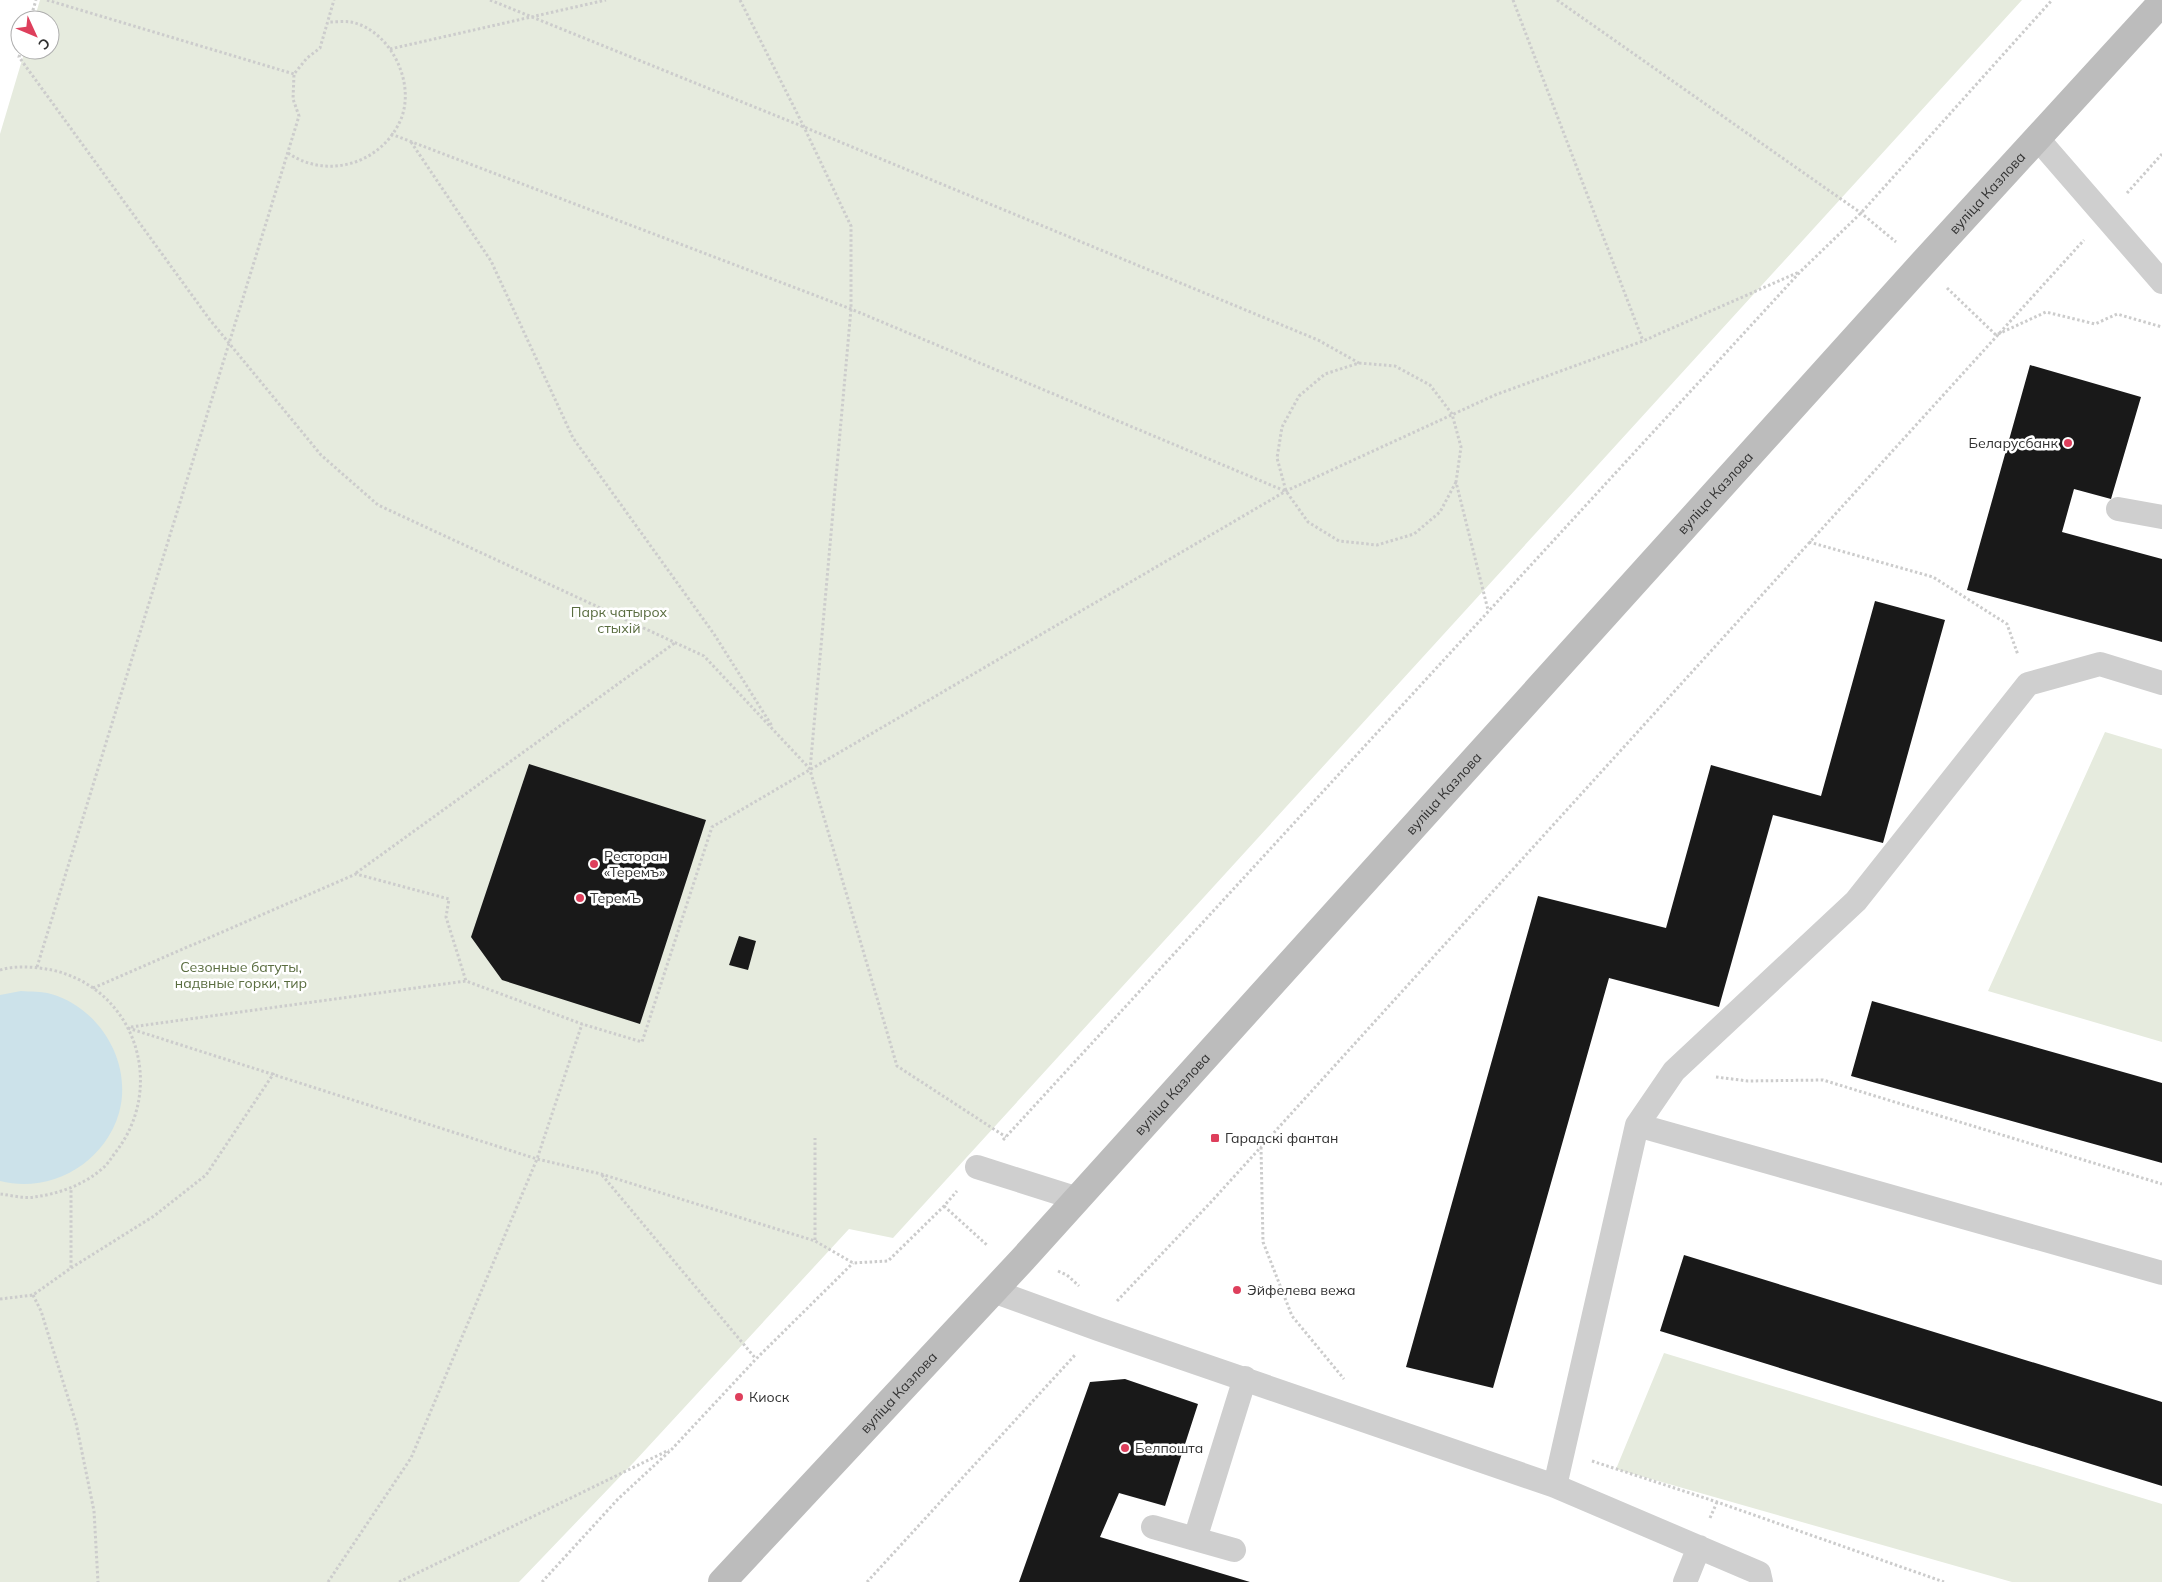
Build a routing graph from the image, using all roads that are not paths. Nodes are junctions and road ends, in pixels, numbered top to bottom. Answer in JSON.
{"nodes":[{"id":1,"x":2162,"y":2,"type":"edge"},
{"id":2,"x":2038,"y":139,"type":"junction"},
{"id":3,"x":2162,"y":282,"type":"edge"},
{"id":4,"x":2118,"y":509,"type":"dead end"},
{"id":5,"x":2162,"y":517,"type":"edge"},
{"id":6,"x":2162,"y":684,"type":"edge"},
{"id":7,"x":1637,"y":1125,"type":"junction"},
{"id":8,"x":977,"y":1167,"type":"road end"},
{"id":9,"x":1078,"y":1199,"type":"junction"},
{"id":10,"x":2162,"y":1274,"type":"edge"},
{"id":11,"x":993,"y":1291,"type":"junction"},
{"id":12,"x":1245,"y":1378,"type":"junction"},
{"id":13,"x":1555,"y":1486,"type":"junction"},
{"id":14,"x":1153,"y":1527,"type":"dead end"},
{"id":15,"x":1195,"y":1539,"type":"junction"},
{"id":16,"x":1698,"y":1547,"type":"junction"},
{"id":17,"x":1234,"y":1550,"type":"dead end"},
{"id":18,"x":722,"y":1582,"type":"edge"},
{"id":19,"x":1685,"y":1582,"type":"edge"},
{"id":20,"x":1761,"y":1582,"type":"edge"}],
"edges":[{"from":1,"to":2,"type":"main road","name":"вуліца Казлова"},
{"from":2,"to":3,"type":"lane"},
{"from":2,"to":9,"type":"main road","name":"вуліца Казлова"},
{"from":4,"to":5,"type":"lane"},
{"from":6,"to":7,"type":"lane"},
{"from":7,"to":10,"type":"lane"},
{"from":7,"to":13,"type":"lane"},
{"from":8,"to":9,"type":"lane"},
{"from":9,"to":11,"type":"main road","name":"вуліца Казлова"},
{"from":11,"to":12,"type":"lane"},
{"from":11,"to":18,"type":"main road","name":"вуліца Казлова"},
{"from":12,"to":13,"type":"lane"},
{"from":12,"to":15,"type":"lane"},
{"from":13,"to":16,"type":"lane"},
{"from":14,"to":15,"type":"lane"},
{"from":15,"to":17,"type":"lane"},
{"from":16,"to":19,"type":"lane"},
{"from":16,"to":20,"type":"lane"}]}
